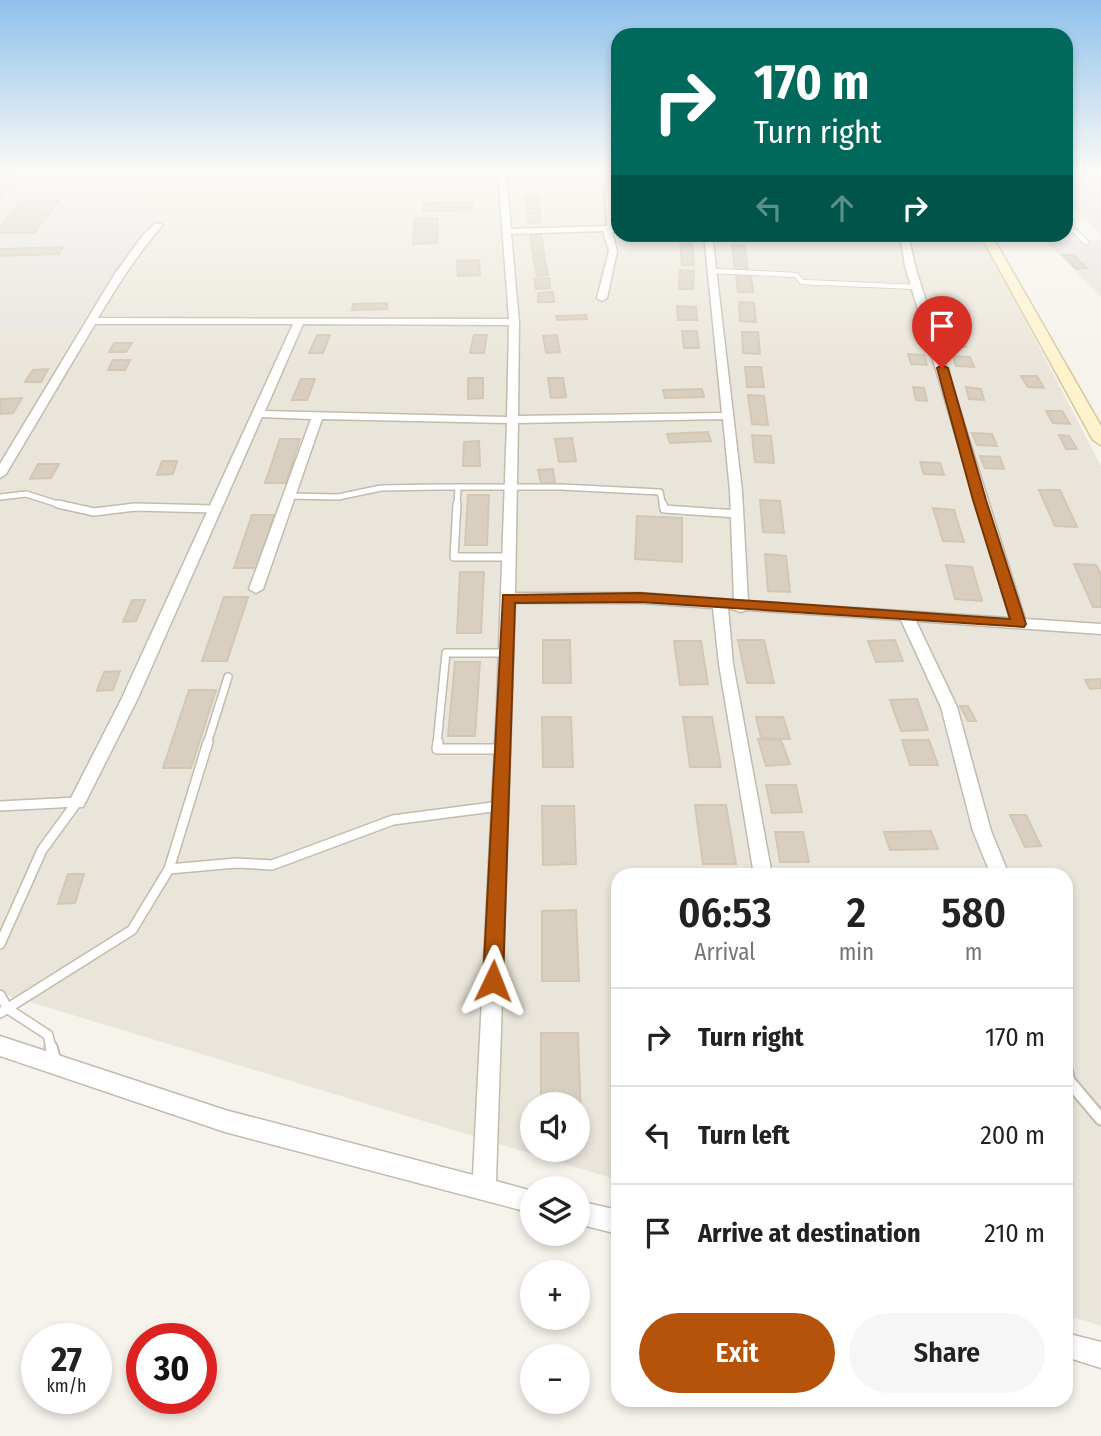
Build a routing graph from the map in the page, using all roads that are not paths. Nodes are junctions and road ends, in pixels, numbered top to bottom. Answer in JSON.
{"nodes":[{"id":1,"x":145,"y":239,"type":"edge"},
{"id":2,"x":507,"y":239,"type":"edge"},
{"id":3,"x":1083,"y":239,"type":"edge"},
{"id":4,"x":613,"y":242,"type":"edge"},
{"id":5,"x":709,"y":242,"type":"edge"},
{"id":6,"x":906,"y":242,"type":"edge"},
{"id":7,"x":990,"y":242,"type":"edge"},
{"id":8,"x":1086,"y":242,"type":"dead end"},
{"id":9,"x":713,"y":271,"type":"junction"},
{"id":10,"x":917,"y":287,"type":"junction"},
{"id":11,"x":602,"y":298,"type":"dead end"},
{"id":12,"x":92,"y":321,"type":"junction"},
{"id":13,"x":300,"y":321,"type":"junction"},
{"id":14,"x":514,"y":322,"type":"junction"},
{"id":15,"x":258,"y":414,"type":"junction"},
{"id":16,"x":726,"y":416,"type":"junction"},
{"id":17,"x":317,"y":417,"type":"junction"},
{"id":18,"x":510,"y":420,"type":"junction"},
{"id":19,"x":1101,"y":440,"type":"edge"},
{"id":20,"x":0,"y":474,"type":"edge"},
{"id":21,"x":457,"y":487,"type":"junction"},
{"id":22,"x":511,"y":488,"type":"junction"},
{"id":23,"x":289,"y":496,"type":"junction"},
{"id":24,"x":0,"y":497,"type":"edge"},
{"id":25,"x":214,"y":509,"type":"junction"},
{"id":26,"x":737,"y":514,"type":"junction"},
{"id":27,"x":509,"y":557,"type":"junction"},
{"id":28,"x":256,"y":589,"type":"dead end"},
{"id":29,"x":508,"y":598,"type":"junction"},
{"id":30,"x":720,"y":604,"type":"junction"},
{"id":31,"x":741,"y":607,"type":"junction"},
{"id":32,"x":907,"y":617,"type":"junction"},
{"id":33,"x":1019,"y":624,"type":"junction"},
{"id":34,"x":1101,"y":629,"type":"edge"},
{"id":35,"x":506,"y":653,"type":"junction"},
{"id":36,"x":228,"y":677,"type":"dead end"},
{"id":37,"x":502,"y":749,"type":"junction"},
{"id":38,"x":77,"y":802,"type":"junction"},
{"id":39,"x":0,"y":806,"type":"edge"},
{"id":40,"x":500,"y":806,"type":"junction"},
{"id":41,"x":762,"y":868,"type":"edge"},
{"id":42,"x":997,"y":868,"type":"edge"},
{"id":43,"x":169,"y":869,"type":"junction"},
{"id":44,"x":0,"y":944,"type":"edge"},
{"id":45,"x":0,"y":995,"type":"edge"},
{"id":46,"x":4,"y":1012,"type":"edge"},
{"id":47,"x":0,"y":1046,"type":"edge"},
{"id":48,"x":56,"y":1065,"type":"junction"},
{"id":49,"x":1073,"y":1086,"type":"edge"},
{"id":50,"x":1101,"y":1119,"type":"edge"},
{"id":51,"x":484,"y":1191,"type":"junction"},
{"id":52,"x":520,"y":1199,"type":"edge"},
{"id":53,"x":590,"y":1216,"type":"edge"},
{"id":54,"x":611,"y":1220,"type":"edge"},
{"id":55,"x":1073,"y":1347,"type":"edge"},
{"id":56,"x":1101,"y":1355,"type":"edge"}],
"edges":[{"from":1,"to":12,"type":"street"},
{"from":2,"to":14,"type":"street"},
{"from":3,"to":8,"type":"lane"},
{"from":4,"to":11,"type":"street"},
{"from":5,"to":9,"type":"street"},
{"from":6,"to":10,"type":"street"},
{"from":7,"to":19,"type":"street"},
{"from":9,"to":10,"type":"lane"},
{"from":9,"to":16,"type":"street"},
{"from":10,"to":33,"type":"street"},
{"from":12,"to":13,"type":"street"},
{"from":12,"to":20,"type":"street"},
{"from":13,"to":14,"type":"street"},
{"from":13,"to":15,"type":"street"},
{"from":14,"to":18,"type":"street"},
{"from":15,"to":17,"type":"street"},
{"from":15,"to":25,"type":"street"},
{"from":16,"to":18,"type":"street"},
{"from":16,"to":26,"type":"street"},
{"from":17,"to":18,"type":"street"},
{"from":17,"to":23,"type":"street"},
{"from":18,"to":22,"type":"street"},
{"from":21,"to":22,"type":"lane"},
{"from":21,"to":23,"type":"lane"},
{"from":21,"to":27,"type":"lane"},
{"from":22,"to":26,"type":"lane"},
{"from":22,"to":27,"type":"street"},
{"from":23,"to":28,"type":"street"},
{"from":24,"to":25,"type":"lane"},
{"from":25,"to":38,"type":"street"},
{"from":26,"to":31,"type":"street"},
{"from":27,"to":29,"type":"street"},
{"from":29,"to":30,"type":"street"},
{"from":29,"to":35,"type":"street"},
{"from":30,"to":31,"type":"street"},
{"from":30,"to":41,"type":"street"},
{"from":31,"to":32,"type":"street"},
{"from":32,"to":33,"type":"street"},
{"from":32,"to":42,"type":"street"},
{"from":33,"to":34,"type":"street"},
{"from":35,"to":37,"type":"street"},
{"from":35,"to":37,"type":"lane"},
{"from":36,"to":43,"type":"lane"},
{"from":37,"to":40,"type":"street"},
{"from":38,"to":39,"type":"lane"},
{"from":38,"to":44,"type":"lane"},
{"from":40,"to":43,"type":"lane"},
{"from":40,"to":51,"type":"street"},
{"from":43,"to":46,"type":"lane"},
{"from":45,"to":46,"type":"lane"},
{"from":46,"to":48,"type":"lane"},
{"from":47,"to":48,"type":"street"},
{"from":48,"to":51,"type":"street"},
{"from":49,"to":50,"type":"lane"},
{"from":51,"to":52,"type":"street"},
{"from":53,"to":54,"type":"street"},
{"from":55,"to":56,"type":"street"}]}
